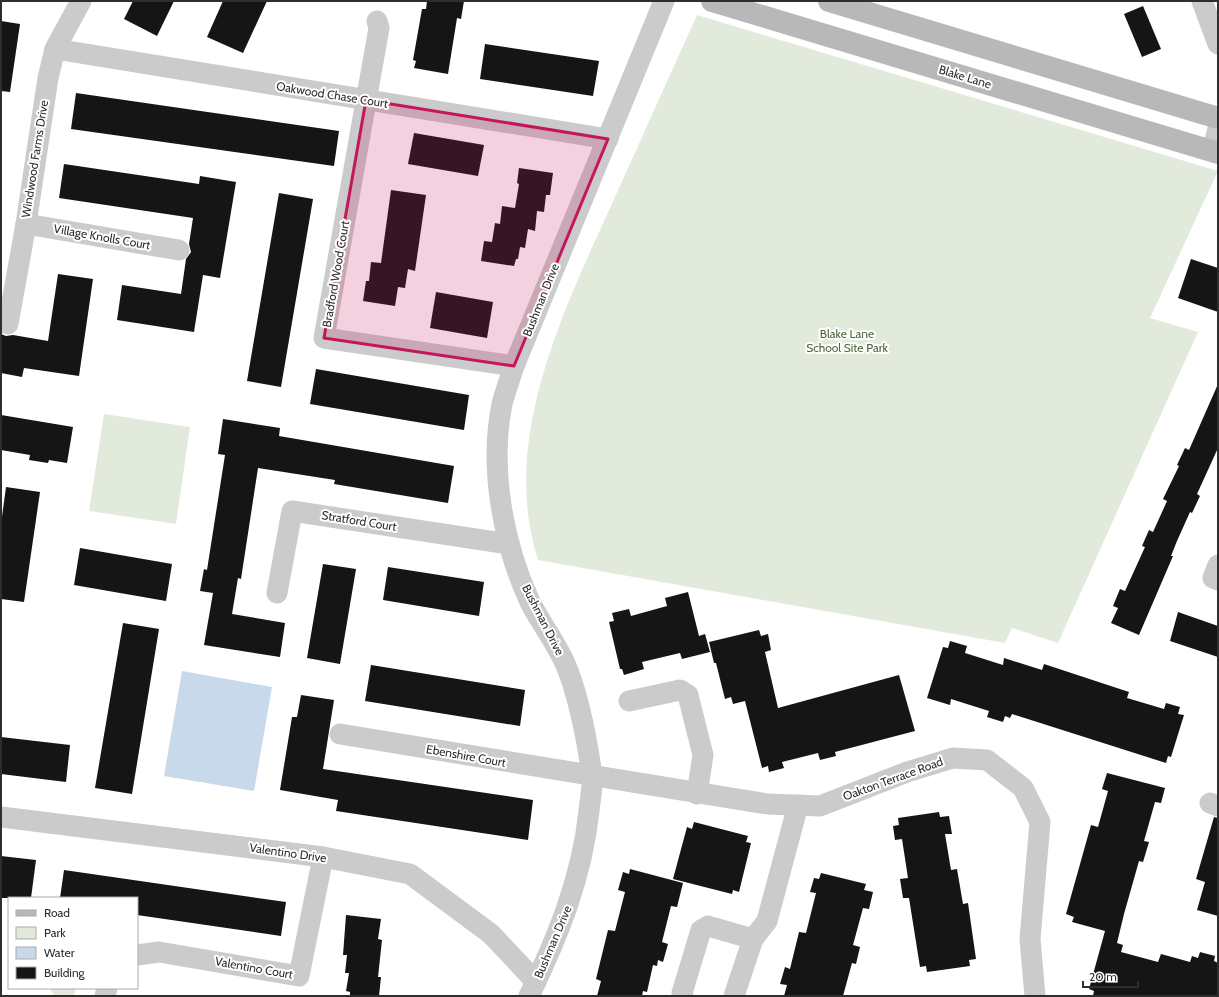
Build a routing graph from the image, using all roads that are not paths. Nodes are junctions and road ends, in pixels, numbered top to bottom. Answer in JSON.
{"nodes":[{"id":1,"x":82,"y":1,"type":"edge"},
{"id":2,"x":664,"y":1,"type":"edge"},
{"id":3,"x":712,"y":1,"type":"edge"},
{"id":4,"x":829,"y":1,"type":"edge"},
{"id":5,"x":1202,"y":1,"type":"edge"},
{"id":6,"x":377,"y":21,"type":"dead end"},
{"id":7,"x":1218,"y":44,"type":"edge"},
{"id":8,"x":55,"y":49,"type":"junction"},
{"id":9,"x":366,"y":100,"type":"junction"},
{"id":10,"x":1218,"y":118,"type":"edge"},
{"id":11,"x":1218,"y":129,"type":"edge"},
{"id":12,"x":608,"y":139,"type":"junction"},
{"id":13,"x":1215,"y":152,"type":"edge"},
{"id":14,"x":26,"y":224,"type":"junction"},
{"id":15,"x":179,"y":250,"type":"dead end"},
{"id":16,"x":8,"y":324,"type":"dead end"},
{"id":17,"x":514,"y":366,"type":"junction"},
{"id":18,"x":509,"y":544,"type":"junction"},
{"id":19,"x":1218,"y":565,"type":"edge"},
{"id":20,"x":1218,"y":580,"type":"edge"},
{"id":21,"x":277,"y":593,"type":"dead end"},
{"id":22,"x":629,"y":701,"type":"dead end"},
{"id":23,"x":340,"y":734,"type":"dead end"},
{"id":24,"x":592,"y":777,"type":"junction"},
{"id":25,"x":697,"y":794,"type":"junction"},
{"id":26,"x":798,"y":805,"type":"junction"},
{"id":27,"x":1,"y":817,"type":"edge"},
{"id":28,"x":323,"y":857,"type":"junction"},
{"id":29,"x":752,"y":939,"type":"junction"},
{"id":30,"x":138,"y":955,"type":"edge"},
{"id":31,"x":532,"y":989,"type":"edge"},
{"id":32,"x":682,"y":996,"type":"edge"},
{"id":33,"x":734,"y":996,"type":"edge"},
{"id":34,"x":1035,"y":996,"type":"edge"}],
"edges":[{"from":1,"to":8,"type":"street","name":"Windwood Farms Drive"},
{"from":2,"to":12,"type":"street","name":"Bushman Drive"},
{"from":3,"to":13,"type":"main road","name":"Blake Lane"},
{"from":4,"to":10,"type":"main road"},
{"from":5,"to":7,"type":"street"},
{"from":6,"to":9,"type":"street","name":"Bradford Wood Court"},
{"from":8,"to":9,"type":"street","name":"Oakwood Chase Court"},
{"from":8,"to":14,"type":"street","name":"Windwood Farms Drive"},
{"from":9,"to":12,"type":"street","name":"Oakwood Chase Court"},
{"from":9,"to":17,"type":"street","name":"Bradford Wood Court"},
{"from":11,"to":13,"type":"street"},
{"from":12,"to":17,"type":"street","name":"Bushman Drive"},
{"from":14,"to":15,"type":"street","name":"Village Knolls Court"},
{"from":14,"to":16,"type":"street","name":"Windwood Farms Drive"},
{"from":17,"to":18,"type":"street","name":"Bushman Drive"},
{"from":18,"to":21,"type":"street","name":"Stratford Court"},
{"from":18,"to":24,"type":"street","name":"Bushman Drive"},
{"from":19,"to":20,"type":"street"},
{"from":22,"to":25,"type":"street"},
{"from":23,"to":24,"type":"street","name":"Ebenshire Court"},
{"from":24,"to":25,"type":"street","name":"Oakton Terrace Road"},
{"from":24,"to":31,"type":"street","name":"Bushman Drive"},
{"from":25,"to":26,"type":"street","name":"Oakton Terrace Road"},
{"from":26,"to":29,"type":"street"},
{"from":26,"to":34,"type":"street","name":"Oakton Terrace Road"},
{"from":27,"to":28,"type":"street","name":"Valentino Drive"},
{"from":28,"to":30,"type":"street","name":"Valentino Court"},
{"from":28,"to":31,"type":"street","name":"Valentino Drive"},
{"from":29,"to":32,"type":"street"},
{"from":29,"to":33,"type":"street"}]}
